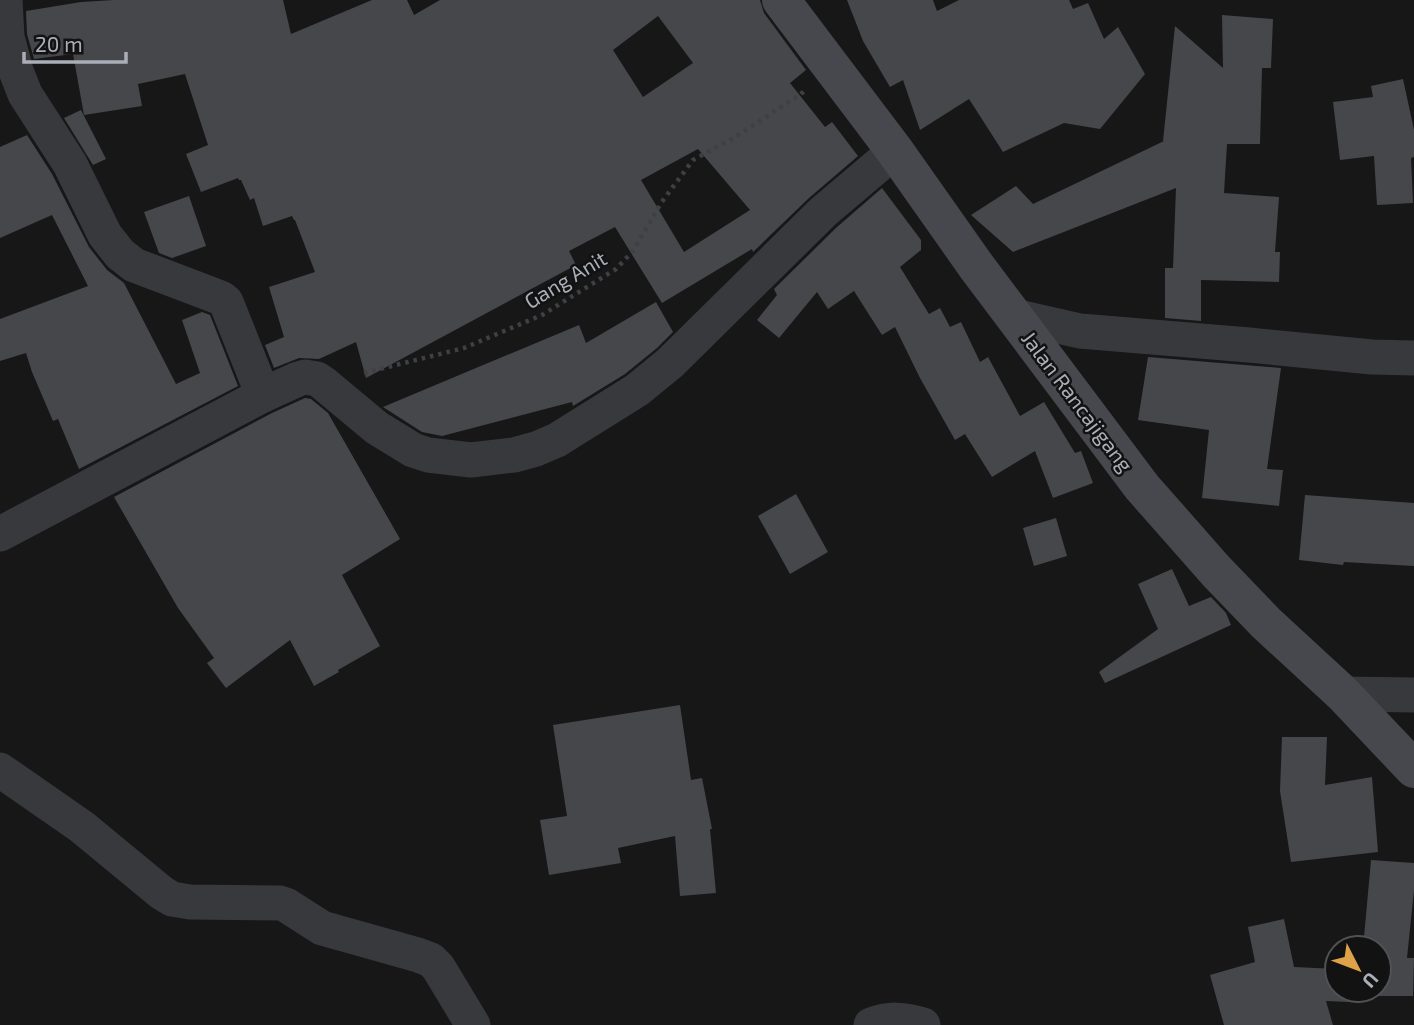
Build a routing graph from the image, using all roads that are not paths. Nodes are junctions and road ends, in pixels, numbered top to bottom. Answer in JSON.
{"nodes":[{"id":1,"x":5,"y":0,"type":"edge"},
{"id":2,"x":781,"y":0,"type":"edge"},
{"id":3,"x":895,"y":152,"type":"junction"},
{"id":4,"x":1014,"y":316,"type":"junction"},
{"id":5,"x":1414,"y":358,"type":"edge"},
{"id":6,"x":262,"y":395,"type":"junction"},
{"id":7,"x":0,"y":534,"type":"edge"},
{"id":8,"x":1343,"y":694,"type":"junction"},
{"id":9,"x":1414,"y":695,"type":"edge"},
{"id":10,"x":1414,"y":769,"type":"edge"},
{"id":11,"x":0,"y":770,"type":"edge"},
{"id":12,"x":473,"y":1025,"type":"edge"},
{"id":13,"x":871,"y":1025,"type":"edge"},
{"id":14,"x":923,"y":1025,"type":"edge"}],
"edges":[{"from":1,"to":6,"type":"street"},
{"from":2,"to":3,"type":"main road","name":"Jalan Rancajigang"},
{"from":3,"to":4,"type":"main road","name":"Jalan Rancajigang"},
{"from":3,"to":6,"type":"street"},
{"from":4,"to":5,"type":"street"},
{"from":4,"to":8,"type":"main road","name":"Jalan Rancajigang"},
{"from":6,"to":7,"type":"street"},
{"from":8,"to":9,"type":"street"},
{"from":8,"to":10,"type":"main road","name":"Jalan Rancajigang"},
{"from":11,"to":12,"type":"street"},
{"from":13,"to":14,"type":"street"}]}
